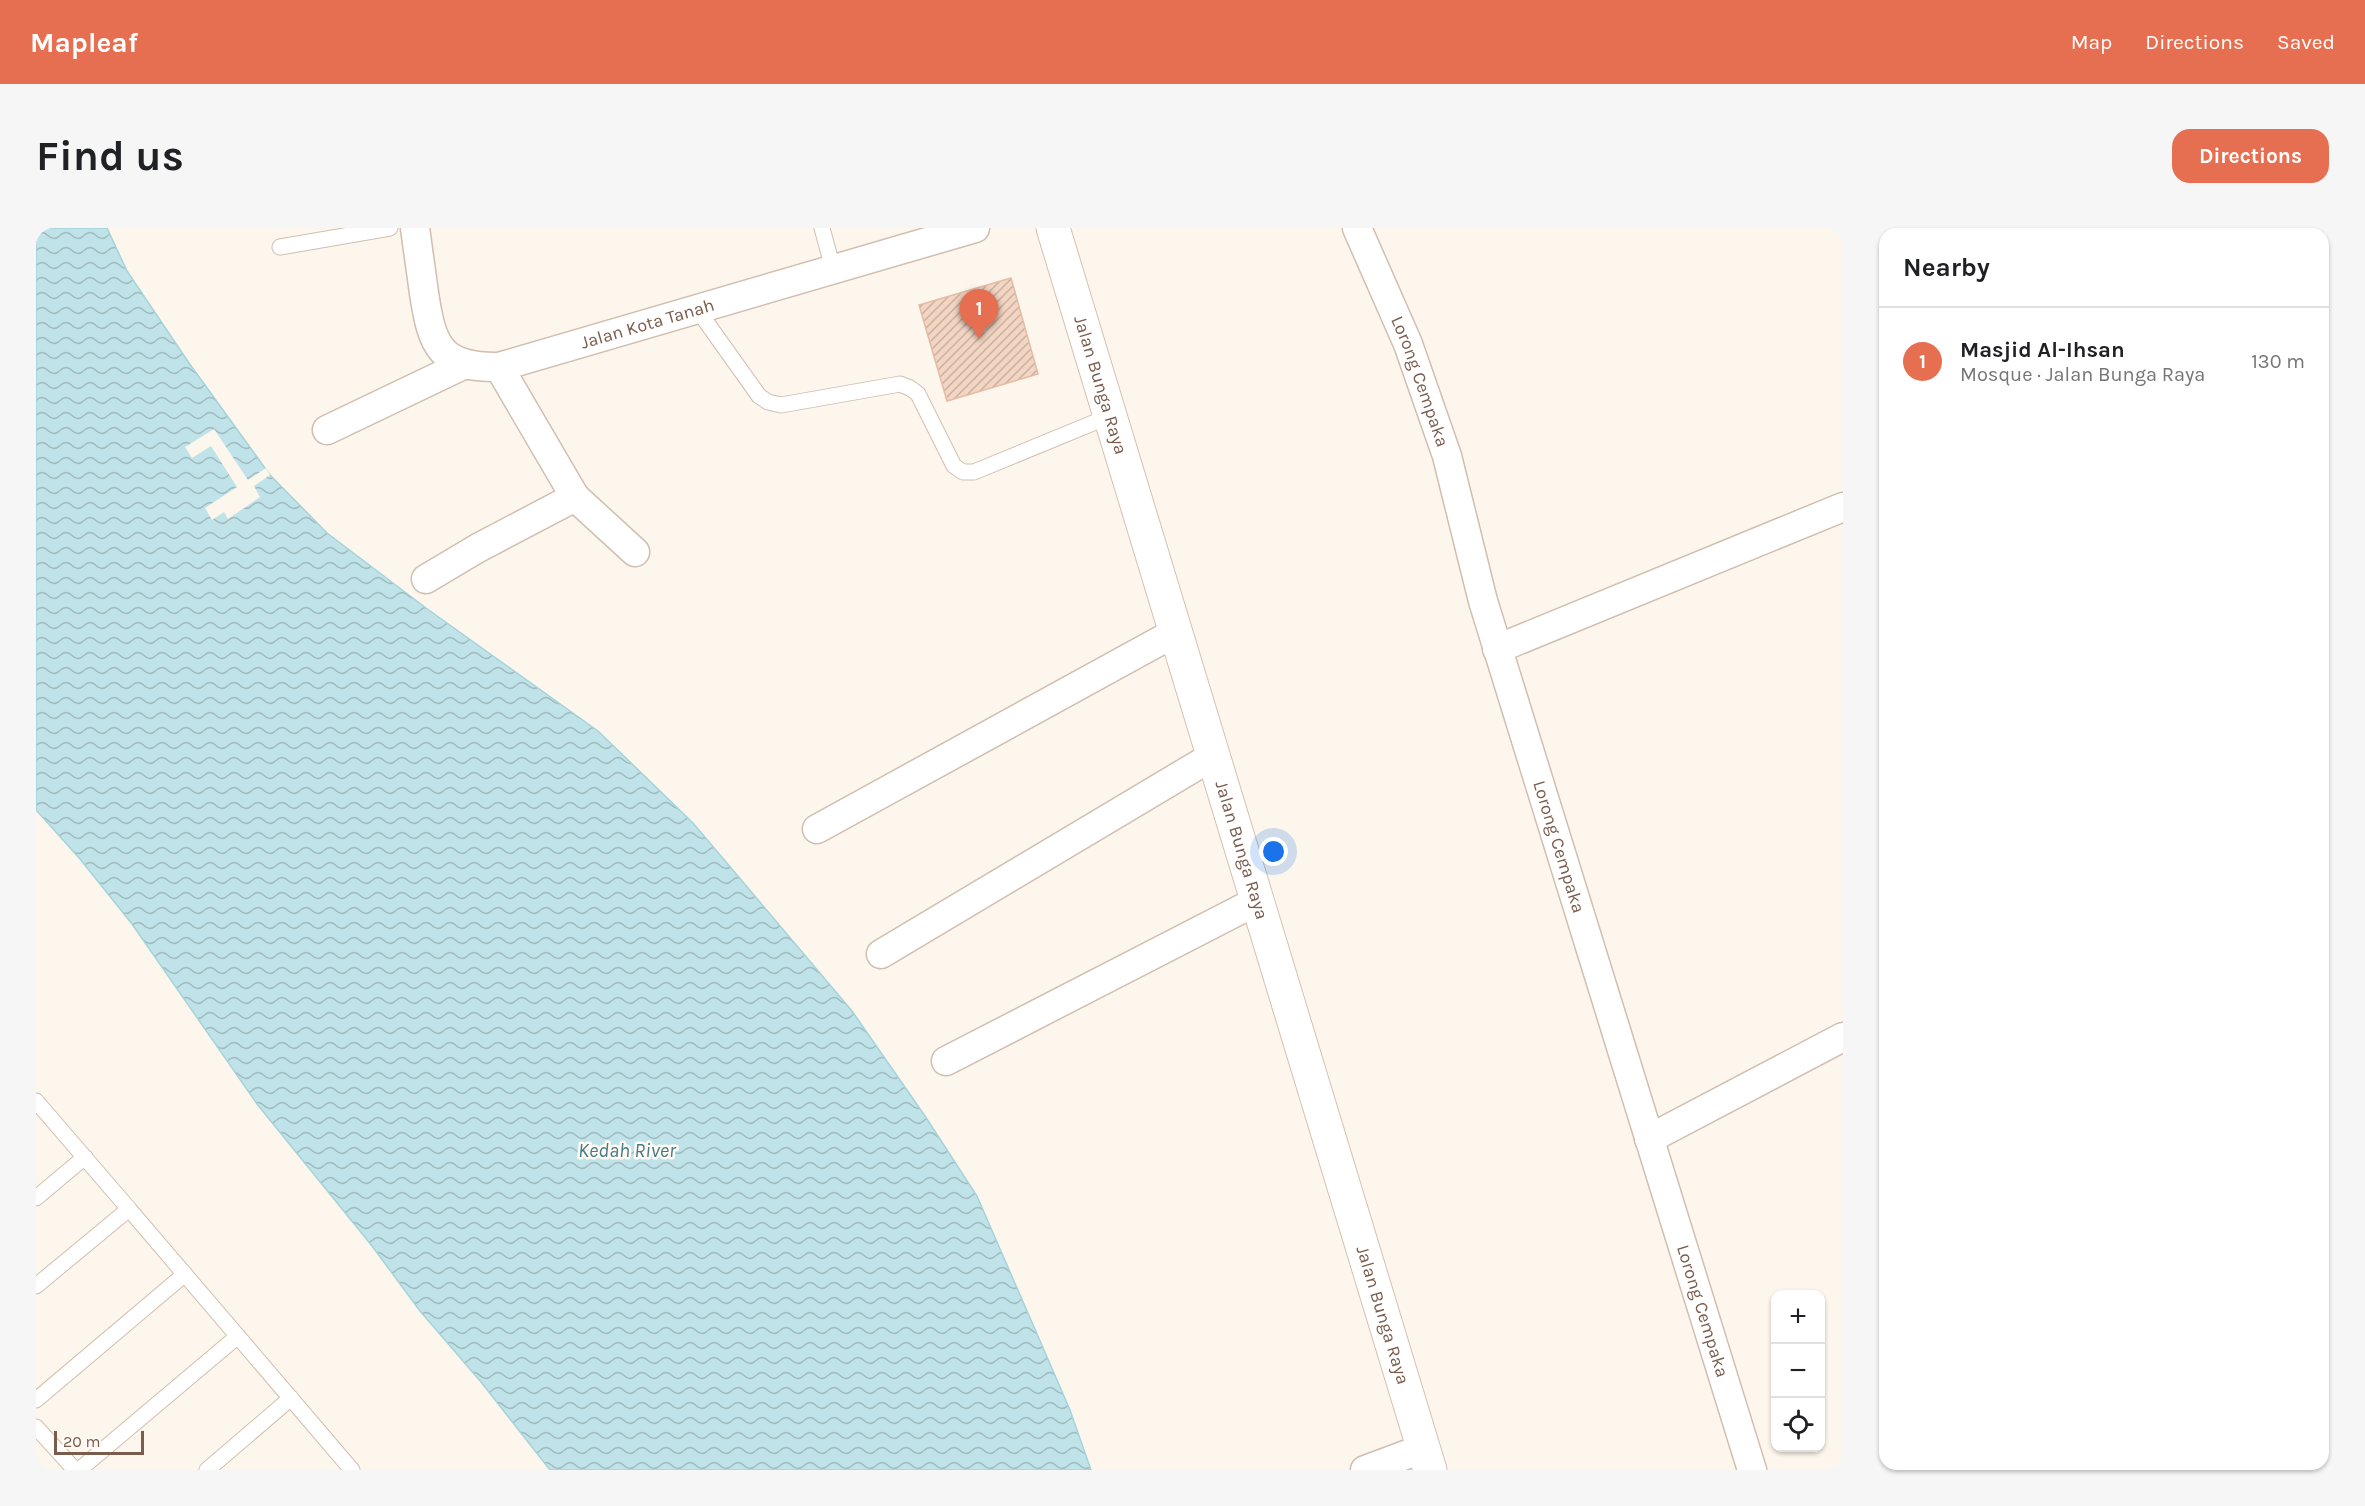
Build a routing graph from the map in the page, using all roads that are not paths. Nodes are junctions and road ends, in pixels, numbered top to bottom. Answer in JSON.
{"nodes":[{"id":1,"x":390,"y":228,"type":"edge"},
{"id":2,"x":415,"y":228,"type":"edge"},
{"id":3,"x":822,"y":228,"type":"edge"},
{"id":4,"x":975,"y":228,"type":"edge"},
{"id":5,"x":1053,"y":228,"type":"edge"},
{"id":6,"x":1357,"y":228,"type":"edge"},
{"id":7,"x":280,"y":247,"type":"dead end"},
{"id":8,"x":833,"y":269,"type":"junction"},
{"id":9,"x":697,"y":309,"type":"junction"},
{"id":10,"x":465,"y":364,"type":"junction"},
{"id":11,"x":499,"y":367,"type":"junction"},
{"id":12,"x":1110,"y":416,"type":"junction"},
{"id":13,"x":327,"y":430,"type":"dead end"},
{"id":14,"x":575,"y":497,"type":"junction"},
{"id":15,"x":1843,"y":507,"type":"edge"},
{"id":16,"x":634,"y":552,"type":"dead end"},
{"id":17,"x":426,"y":579,"type":"dead end"},
{"id":18,"x":1176,"y":632,"type":"junction"},
{"id":19,"x":1497,"y":649,"type":"junction"},
{"id":20,"x":1214,"y":756,"type":"junction"},
{"id":21,"x":817,"y":829,"type":"dead end"},
{"id":22,"x":1257,"y":901,"type":"junction"},
{"id":23,"x":881,"y":954,"type":"dead end"},
{"id":24,"x":1843,"y":1036,"type":"edge"},
{"id":25,"x":946,"y":1061,"type":"dead end"},
{"id":26,"x":36,"y":1101,"type":"edge"},
{"id":27,"x":1649,"y":1139,"type":"junction"},
{"id":28,"x":86,"y":1157,"type":"junction"},
{"id":29,"x":36,"y":1198,"type":"edge"},
{"id":30,"x":129,"y":1209,"type":"junction"},
{"id":31,"x":185,"y":1274,"type":"junction"},
{"id":32,"x":36,"y":1286,"type":"edge"},
{"id":33,"x":238,"y":1336,"type":"junction"},
{"id":34,"x":291,"y":1398,"type":"junction"},
{"id":35,"x":36,"y":1400,"type":"edge"},
{"id":36,"x":36,"y":1427,"type":"edge"},
{"id":37,"x":1427,"y":1459,"type":"edge"},
{"id":38,"x":77,"y":1470,"type":"edge"},
{"id":39,"x":207,"y":1470,"type":"edge"},
{"id":40,"x":352,"y":1470,"type":"edge"},
{"id":41,"x":1365,"y":1470,"type":"edge"},
{"id":42,"x":1752,"y":1470,"type":"edge"}],
"edges":[{"from":1,"to":7,"type":"lane"},
{"from":2,"to":10,"type":"street","name":"Jalan Kota Tanah"},
{"from":3,"to":8,"type":"lane"},
{"from":4,"to":8,"type":"street","name":"Jalan Kota Tanah"},
{"from":5,"to":12,"type":"street","name":"Jalan Bunga Raya"},
{"from":6,"to":19,"type":"street","name":"Lorong Cempaka"},
{"from":8,"to":9,"type":"street","name":"Jalan Kota Tanah"},
{"from":9,"to":11,"type":"street","name":"Jalan Kota Tanah"},
{"from":9,"to":12,"type":"lane"},
{"from":10,"to":11,"type":"street","name":"Jalan Kota Tanah"},
{"from":10,"to":13,"type":"street"},
{"from":11,"to":14,"type":"street"},
{"from":12,"to":18,"type":"street","name":"Jalan Bunga Raya"},
{"from":14,"to":16,"type":"street"},
{"from":14,"to":17,"type":"street"},
{"from":15,"to":19,"type":"street"},
{"from":18,"to":20,"type":"street","name":"Jalan Bunga Raya"},
{"from":18,"to":21,"type":"street"},
{"from":19,"to":27,"type":"street","name":"Lorong Cempaka"},
{"from":20,"to":22,"type":"street","name":"Jalan Bunga Raya"},
{"from":20,"to":23,"type":"street"},
{"from":22,"to":25,"type":"street"},
{"from":22,"to":37,"type":"street","name":"Jalan Bunga Raya"},
{"from":24,"to":27,"type":"street"},
{"from":26,"to":28,"type":"lane"},
{"from":27,"to":42,"type":"street","name":"Lorong Cempaka"},
{"from":28,"to":29,"type":"lane"},
{"from":28,"to":30,"type":"lane"},
{"from":30,"to":31,"type":"lane"},
{"from":30,"to":32,"type":"lane"},
{"from":31,"to":33,"type":"lane"},
{"from":31,"to":35,"type":"lane"},
{"from":33,"to":34,"type":"lane"},
{"from":33,"to":38,"type":"lane"},
{"from":34,"to":39,"type":"lane"},
{"from":34,"to":40,"type":"lane"},
{"from":36,"to":38,"type":"lane"},
{"from":37,"to":41,"type":"street"}]}
